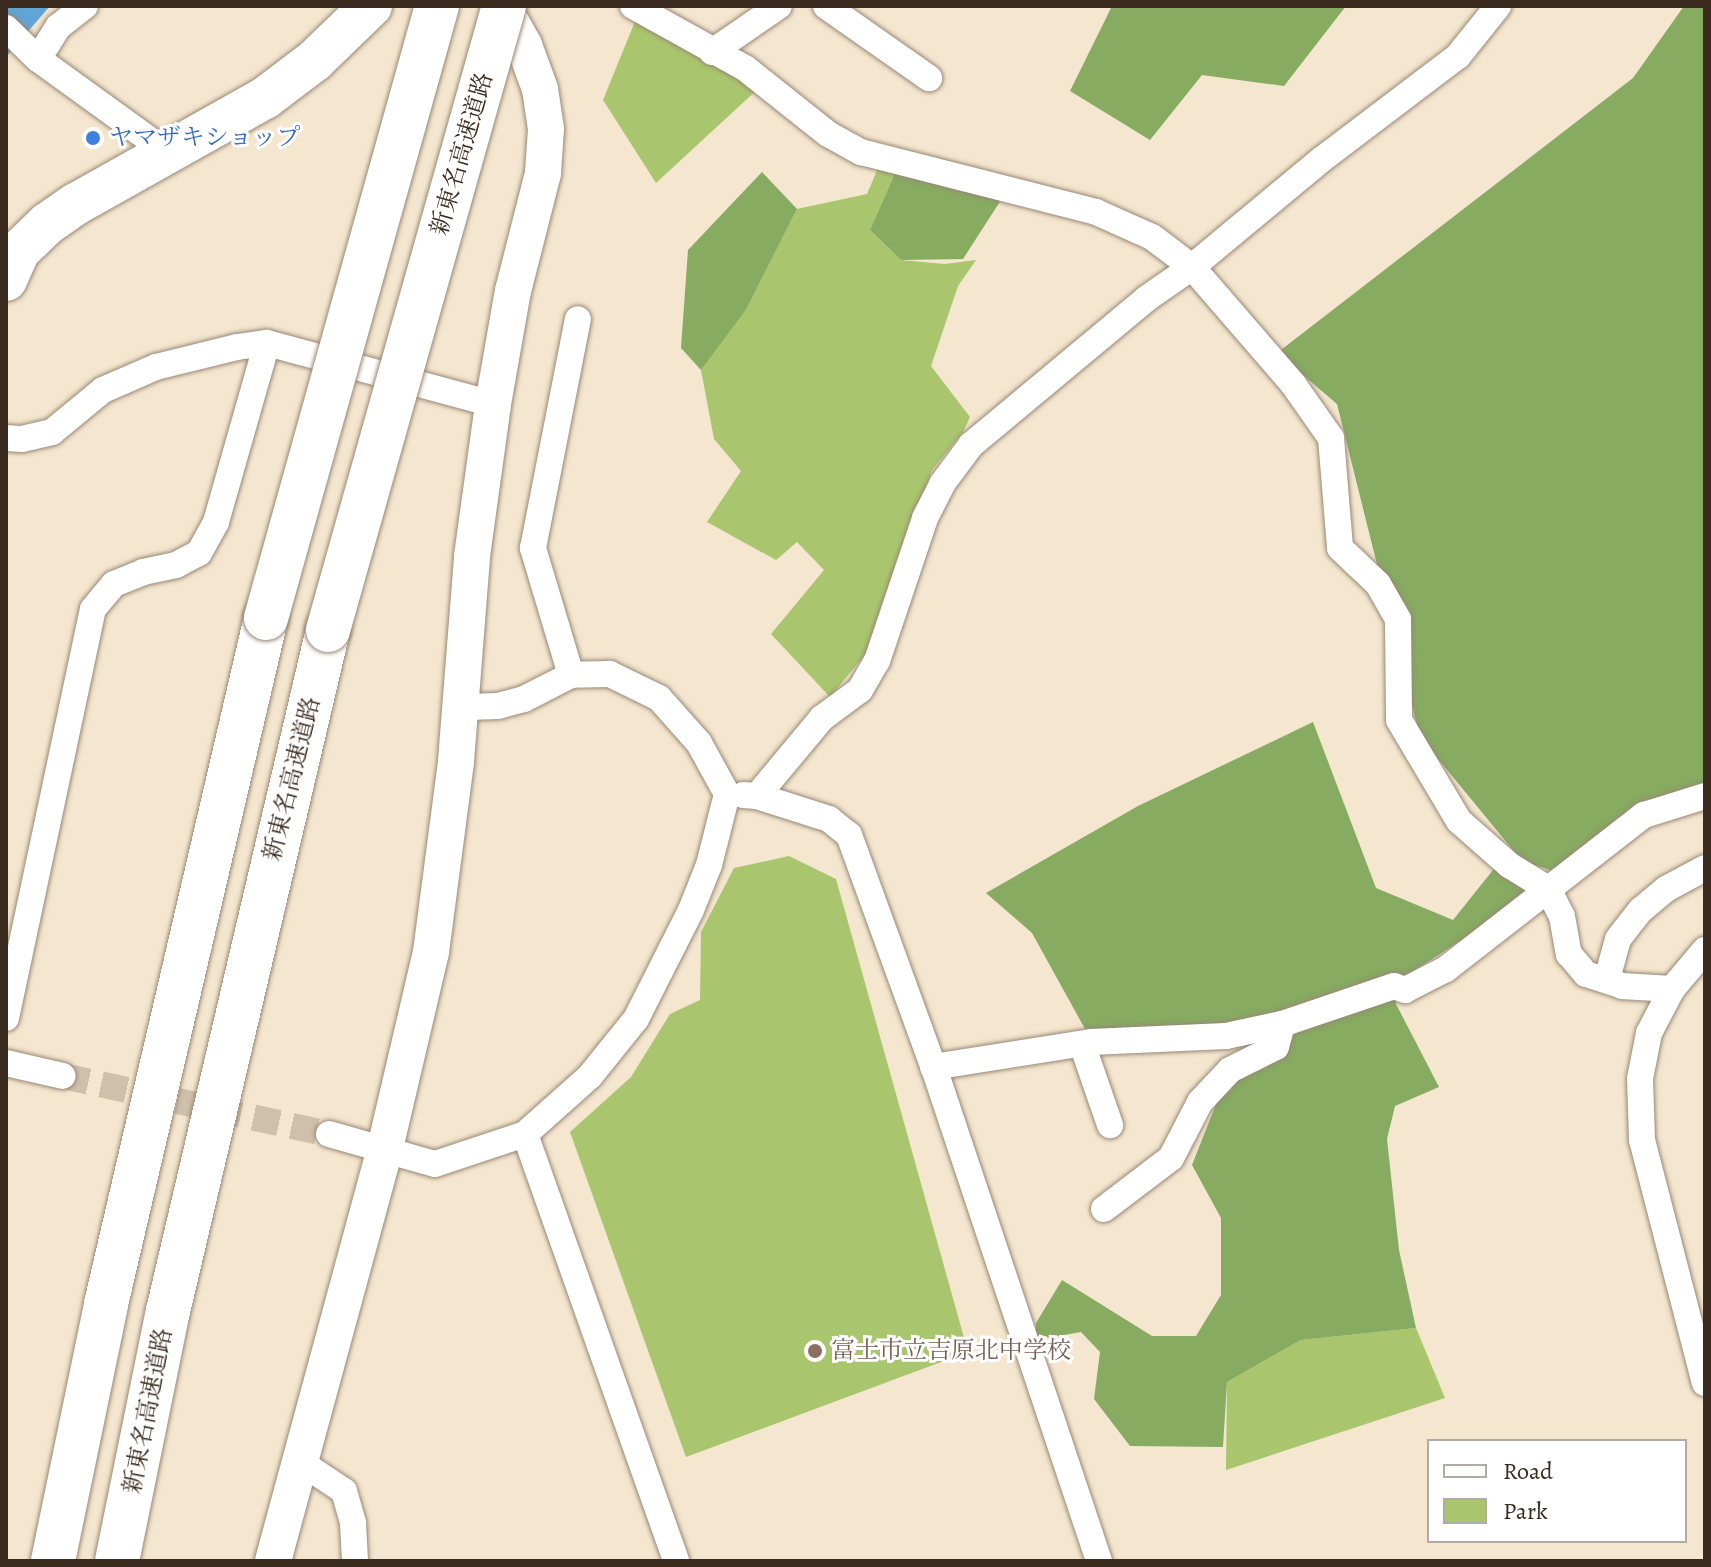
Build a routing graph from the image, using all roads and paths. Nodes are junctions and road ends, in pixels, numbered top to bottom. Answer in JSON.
{"nodes":[{"id":1,"x":85,"y":6,"type":"edge"},
{"id":2,"x":371,"y":6,"type":"edge"},
{"id":3,"x":437,"y":6,"type":"edge"},
{"id":4,"x":503,"y":6,"type":"edge"},
{"id":5,"x":633,"y":6,"type":"edge"},
{"id":6,"x":779,"y":6,"type":"edge"},
{"id":7,"x":826,"y":6,"type":"edge"},
{"id":8,"x":1498,"y":6,"type":"edge"},
{"id":9,"x":23,"y":44,"type":"edge"},
{"id":10,"x":712,"y":52,"type":"junction"},
{"id":11,"x":929,"y":78,"type":"dead end"},
{"id":12,"x":169,"y":154,"type":"junction"},
{"id":13,"x":1192,"y":267,"type":"junction"},
{"id":14,"x":6,"y":280,"type":"edge"},
{"id":15,"x":578,"y":319,"type":"dead end"},
{"id":16,"x":267,"y":343,"type":"junction"},
{"id":17,"x":493,"y":404,"type":"junction"},
{"id":18,"x":6,"y":438,"type":"edge"},
{"id":19,"x":571,"y":675,"type":"junction"},
{"id":20,"x":460,"y":707,"type":"junction"},
{"id":21,"x":727,"y":794,"type":"junction"},
{"id":22,"x":757,"y":796,"type":"junction"},
{"id":23,"x":1705,"y":796,"type":"edge"},
{"id":24,"x":1705,"y":868,"type":"edge"},
{"id":25,"x":1548,"y":889,"type":"junction"},
{"id":26,"x":1705,"y":950,"type":"edge"},
{"id":27,"x":1607,"y":979,"type":"junction"},
{"id":28,"x":1672,"y":989,"type":"junction"},
{"id":29,"x":6,"y":1018,"type":"edge"},
{"id":30,"x":1282,"y":1024,"type":"junction"},
{"id":31,"x":1082,"y":1044,"type":"junction"},
{"id":32,"x":6,"y":1063,"type":"edge"},
{"id":33,"x":933,"y":1067,"type":"junction"},
{"id":34,"x":63,"y":1076,"type":"tunnel mouth"},
{"id":35,"x":1110,"y":1125,"type":"dead end"},
{"id":36,"x":329,"y":1134,"type":"tunnel mouth"},
{"id":37,"x":525,"y":1134,"type":"junction"},
{"id":38,"x":385,"y":1148,"type":"junction"},
{"id":39,"x":1104,"y":1209,"type":"dead end"},
{"id":40,"x":1705,"y":1383,"type":"edge"},
{"id":41,"x":299,"y":1461,"type":"junction"},
{"id":42,"x":53,"y":1561,"type":"edge"},
{"id":43,"x":117,"y":1561,"type":"edge"},
{"id":44,"x":273,"y":1561,"type":"edge"},
{"id":45,"x":355,"y":1561,"type":"edge"},
{"id":46,"x":676,"y":1561,"type":"edge"},
{"id":47,"x":1099,"y":1561,"type":"edge"}],
"edges":[{"from":1,"to":9,"type":"street"},
{"from":2,"to":12,"type":"main road"},
{"from":3,"to":42,"type":"highway","bridge":true},
{"from":4,"to":17,"type":"street"},
{"from":4,"to":43,"type":"highway","name":"新東名高速道路","bridge":true},
{"from":5,"to":10,"type":"street"},
{"from":6,"to":10,"type":"street"},
{"from":7,"to":11,"type":"street"},
{"from":8,"to":13,"type":"street"},
{"from":9,"to":12,"type":"street"},
{"from":10,"to":13,"type":"street"},
{"from":12,"to":14,"type":"main road"},
{"from":13,"to":22,"type":"street"},
{"from":13,"to":25,"type":"street"},
{"from":15,"to":19,"type":"street"},
{"from":16,"to":17,"type":"street"},
{"from":16,"to":18,"type":"street"},
{"from":16,"to":29,"type":"street"},
{"from":17,"to":20,"type":"street"},
{"from":19,"to":20,"type":"street"},
{"from":19,"to":21,"type":"street"},
{"from":20,"to":38,"type":"street"},
{"from":21,"to":22,"type":"street"},
{"from":21,"to":37,"type":"street"},
{"from":22,"to":33,"type":"street"},
{"from":23,"to":25,"type":"street"},
{"from":24,"to":27,"type":"street"},
{"from":25,"to":27,"type":"street"},
{"from":25,"to":30,"type":"street"},
{"from":26,"to":28,"type":"street"},
{"from":27,"to":28,"type":"street"},
{"from":28,"to":40,"type":"street"},
{"from":30,"to":31,"type":"street"},
{"from":30,"to":39,"type":"street"},
{"from":31,"to":33,"type":"street"},
{"from":31,"to":35,"type":"street"},
{"from":32,"to":34,"type":"street"},
{"from":33,"to":47,"type":"street"},
{"from":36,"to":38,"type":"street"},
{"from":37,"to":38,"type":"street"},
{"from":37,"to":46,"type":"street"},
{"from":38,"to":41,"type":"street"},
{"from":41,"to":44,"type":"street"},
{"from":41,"to":45,"type":"street"}]}
